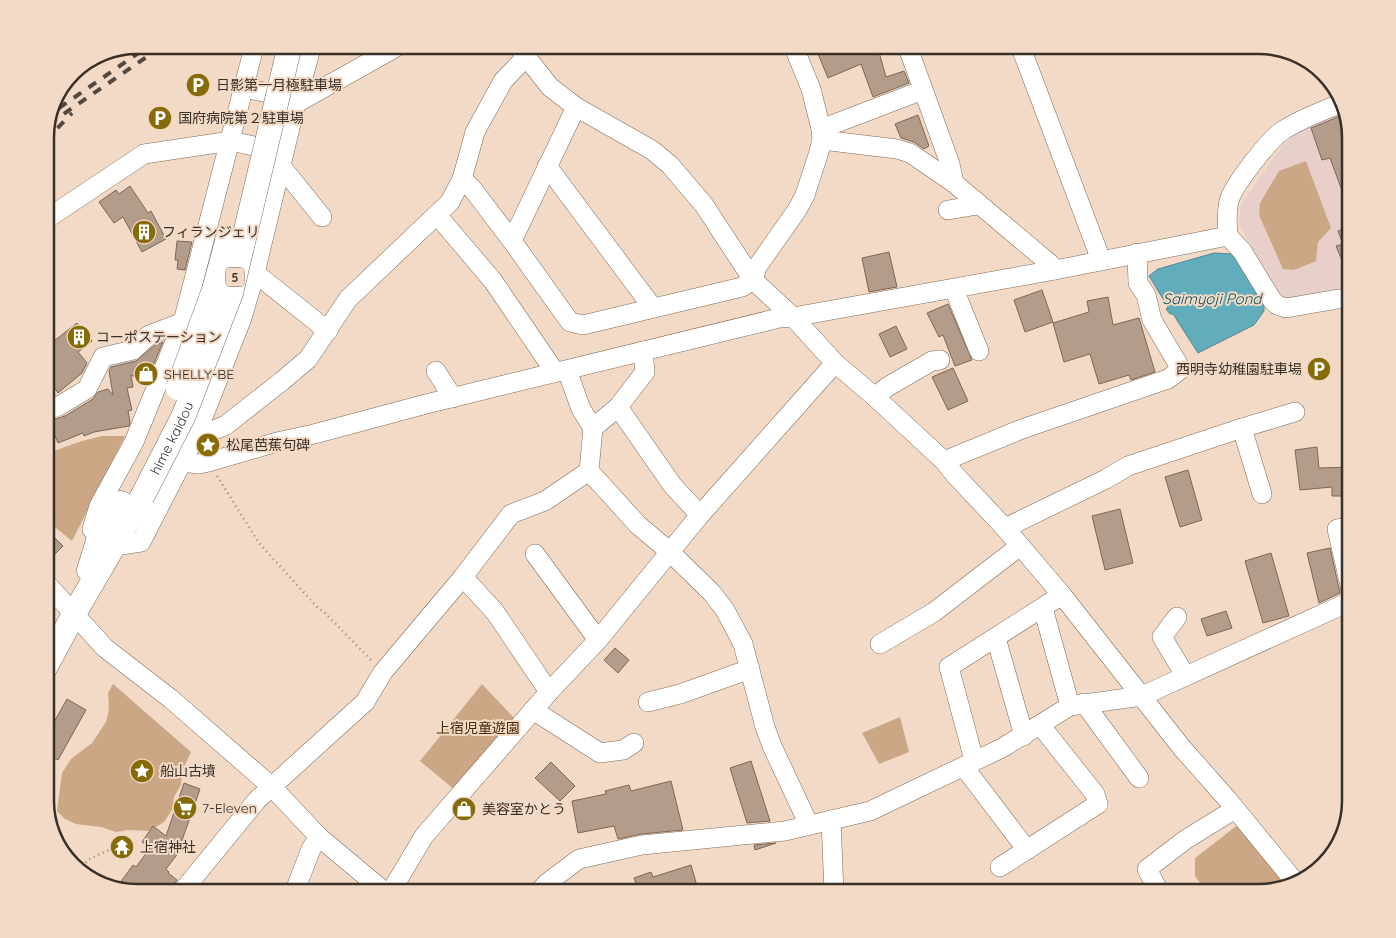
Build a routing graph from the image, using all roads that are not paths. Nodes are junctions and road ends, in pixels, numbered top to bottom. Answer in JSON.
{"nodes":[{"id":1,"x":272,"y":54,"type":"edge"},
{"id":2,"x":288,"y":54,"type":"edge"},
{"id":3,"x":309,"y":54,"type":"edge"},
{"id":4,"x":384,"y":54,"type":"edge"},
{"id":5,"x":520,"y":54,"type":"edge"},
{"id":6,"x":524,"y":54,"type":"edge"},
{"id":7,"x":797,"y":54,"type":"edge"},
{"id":8,"x":910,"y":54,"type":"edge"},
{"id":9,"x":1023,"y":54,"type":"edge"},
{"id":10,"x":252,"y":55,"type":"dead end"},
{"id":11,"x":244,"y":88,"type":"junction"},
{"id":12,"x":923,"y":90,"type":"junction"},
{"id":13,"x":296,"y":99,"type":"junction"},
{"id":14,"x":1336,"y":105,"type":"edge"},
{"id":15,"x":576,"y":108,"type":"junction"},
{"id":16,"x":821,"y":134,"type":"junction"},
{"id":17,"x":231,"y":142,"type":"junction"},
{"id":18,"x":283,"y":159,"type":"junction"},
{"id":19,"x":548,"y":166,"type":"junction"},
{"id":20,"x":462,"y":179,"type":"junction"},
{"id":21,"x":954,"y":183,"type":"junction"},
{"id":22,"x":978,"y":205,"type":"junction"},
{"id":23,"x":948,"y":210,"type":"dead end"},
{"id":24,"x":54,"y":214,"type":"edge"},
{"id":25,"x":437,"y":214,"type":"junction"},
{"id":26,"x":322,"y":216,"type":"dead end"},
{"id":27,"x":1228,"y":236,"type":"junction"},
{"id":28,"x":512,"y":241,"type":"junction"},
{"id":29,"x":1137,"y":253,"type":"junction"},
{"id":30,"x":1102,"y":260,"type":"junction"},
{"id":31,"x":1055,"y":270,"type":"junction"},
{"id":32,"x":255,"y":273,"type":"junction"},
{"id":33,"x":753,"y":280,"type":"junction"},
{"id":34,"x":954,"y":288,"type":"junction"},
{"id":35,"x":1342,"y":298,"type":"edge"},
{"id":36,"x":653,"y":308,"type":"junction"},
{"id":37,"x":793,"y":317,"type":"junction"},
{"id":38,"x":183,"y":322,"type":"junction"},
{"id":39,"x":328,"y":331,"type":"junction"},
{"id":40,"x":643,"y":351,"type":"junction"},
{"id":41,"x":979,"y":351,"type":"dead end"},
{"id":42,"x":940,"y":360,"type":"dead end"},
{"id":43,"x":835,"y":363,"type":"junction"},
{"id":44,"x":436,"y":371,"type":"dead end"},
{"id":45,"x":561,"y":371,"type":"junction"},
{"id":46,"x":875,"y":397,"type":"junction"},
{"id":47,"x":453,"y":398,"type":"junction"},
{"id":48,"x":618,"y":407,"type":"junction"},
{"id":49,"x":54,"y":408,"type":"edge"},
{"id":50,"x":1294,"y":412,"type":"dead end"},
{"id":51,"x":594,"y":428,"type":"junction"},
{"id":52,"x":1242,"y":428,"type":"junction"},
{"id":53,"x":196,"y":435,"type":"junction"},
{"id":54,"x":944,"y":460,"type":"junction"},
{"id":55,"x":182,"y":462,"type":"junction"},
{"id":56,"x":589,"y":471,"type":"junction"},
{"id":57,"x":135,"y":494,"type":"junction"},
{"id":58,"x":1262,"y":494,"type":"dead end"},
{"id":59,"x":700,"y":515,"type":"junction"},
{"id":60,"x":1005,"y":528,"type":"junction"},
{"id":61,"x":1342,"y":528,"type":"edge"},
{"id":62,"x":107,"y":542,"type":"junction"},
{"id":63,"x":1020,"y":546,"type":"junction"},
{"id":64,"x":669,"y":551,"type":"junction"},
{"id":65,"x":1342,"y":551,"type":"edge"},
{"id":66,"x":535,"y":554,"type":"dead end"},
{"id":67,"x":463,"y":576,"type":"junction"},
{"id":68,"x":54,"y":592,"type":"edge"},
{"id":69,"x":1062,"y":595,"type":"junction"},
{"id":70,"x":1342,"y":605,"type":"edge"},
{"id":71,"x":1043,"y":608,"type":"junction"},
{"id":72,"x":74,"y":614,"type":"junction"},
{"id":73,"x":1177,"y":618,"type":"dead end"},
{"id":74,"x":996,"y":638,"type":"junction"},
{"id":75,"x":598,"y":640,"type":"junction"},
{"id":76,"x":880,"y":644,"type":"dead end"},
{"id":77,"x":54,"y":651,"type":"edge"},
{"id":78,"x":750,"y":668,"type":"junction"},
{"id":79,"x":1185,"y":675,"type":"junction"},
{"id":80,"x":549,"y":692,"type":"junction"},
{"id":81,"x":1142,"y":696,"type":"junction"},
{"id":82,"x":648,"y":702,"type":"dead end"},
{"id":83,"x":1077,"y":705,"type":"junction"},
{"id":84,"x":533,"y":710,"type":"junction"},
{"id":85,"x":1041,"y":726,"type":"junction"},
{"id":86,"x":1024,"y":736,"type":"junction"},
{"id":87,"x":634,"y":743,"type":"dead end"},
{"id":88,"x":969,"y":764,"type":"junction"},
{"id":89,"x":1140,"y":778,"type":"dead end"},
{"id":90,"x":272,"y":788,"type":"junction"},
{"id":91,"x":1235,"y":809,"type":"junction"},
{"id":92,"x":831,"y":820,"type":"junction"},
{"id":93,"x":809,"y":825,"type":"junction"},
{"id":94,"x":319,"y":837,"type":"junction"},
{"id":95,"x":1027,"y":850,"type":"junction"},
{"id":96,"x":1000,"y":867,"type":"dead end"},
{"id":97,"x":1292,"y":878,"type":"edge"},
{"id":98,"x":188,"y":884,"type":"edge"},
{"id":99,"x":297,"y":884,"type":"edge"},
{"id":100,"x":375,"y":884,"type":"edge"},
{"id":101,"x":395,"y":884,"type":"edge"},
{"id":102,"x":546,"y":884,"type":"edge"},
{"id":103,"x":834,"y":884,"type":"edge"},
{"id":104,"x":1155,"y":884,"type":"edge"}],
"edges":[{"from":1,"to":57,"type":"main road","name":"hime kaidou","number":"5","bridge":true},
{"from":2,"to":57,"type":"main road","name":"hime kaidou","number":"5","bridge":true},
{"from":3,"to":13,"type":"street"},
{"from":4,"to":13,"type":"street"},
{"from":5,"to":20,"type":"street"},
{"from":6,"to":15,"type":"street"},
{"from":7,"to":16,"type":"street"},
{"from":8,"to":12,"type":"street"},
{"from":9,"to":30,"type":"street"},
{"from":10,"to":11,"type":"street"},
{"from":11,"to":13,"type":"street"},
{"from":11,"to":17,"type":"street"},
{"from":12,"to":16,"type":"street"},
{"from":12,"to":21,"type":"street"},
{"from":13,"to":18,"type":"street"},
{"from":14,"to":27,"type":"street"},
{"from":15,"to":19,"type":"street"},
{"from":15,"to":33,"type":"street"},
{"from":16,"to":21,"type":"street"},
{"from":16,"to":33,"type":"street"},
{"from":17,"to":18,"type":"street"},
{"from":17,"to":24,"type":"street"},
{"from":17,"to":38,"type":"street"},
{"from":18,"to":26,"type":"street"},
{"from":18,"to":32,"type":"street"},
{"from":19,"to":28,"type":"street"},
{"from":19,"to":36,"type":"street"},
{"from":20,"to":25,"type":"street"},
{"from":20,"to":28,"type":"street"},
{"from":21,"to":22,"type":"street"},
{"from":22,"to":23,"type":"street"},
{"from":22,"to":31,"type":"street"},
{"from":25,"to":39,"type":"street"},
{"from":25,"to":45,"type":"street"},
{"from":27,"to":29,"type":"street"},
{"from":27,"to":35,"type":"street"},
{"from":28,"to":36,"type":"street"},
{"from":29,"to":30,"type":"street"},
{"from":29,"to":54,"type":"street"},
{"from":30,"to":31,"type":"street"},
{"from":31,"to":34,"type":"street"},
{"from":32,"to":39,"type":"street"},
{"from":32,"to":53,"type":"street"},
{"from":33,"to":36,"type":"street"},
{"from":33,"to":37,"type":"street"},
{"from":34,"to":37,"type":"street"},
{"from":34,"to":41,"type":"street"},
{"from":37,"to":40,"type":"street"},
{"from":37,"to":43,"type":"street"},
{"from":38,"to":49,"type":"street"},
{"from":38,"to":62,"type":"street"},
{"from":39,"to":53,"type":"street"},
{"from":40,"to":45,"type":"street"},
{"from":40,"to":48,"type":"street"},
{"from":42,"to":46,"type":"street"},
{"from":43,"to":46,"type":"street"},
{"from":43,"to":59,"type":"street"},
{"from":44,"to":47,"type":"street"},
{"from":45,"to":47,"type":"street"},
{"from":45,"to":51,"type":"street"},
{"from":46,"to":54,"type":"street"},
{"from":47,"to":55,"type":"street"},
{"from":48,"to":51,"type":"street"},
{"from":48,"to":59,"type":"street"},
{"from":50,"to":52,"type":"street"},
{"from":51,"to":56,"type":"street"},
{"from":52,"to":58,"type":"street"},
{"from":52,"to":60,"type":"street"},
{"from":53,"to":55,"type":"street"},
{"from":54,"to":60,"type":"street"},
{"from":55,"to":62,"type":"street"},
{"from":56,"to":64,"type":"street"},
{"from":56,"to":67,"type":"street"},
{"from":57,"to":62,"type":"main road","name":"hime kaidou","number":"5"},
{"from":59,"to":64,"type":"street"},
{"from":60,"to":63,"type":"street"},
{"from":61,"to":65,"type":"street"},
{"from":62,"to":72,"type":"main road","name":"hime kaidou","number":"5"},
{"from":63,"to":69,"type":"street"},
{"from":63,"to":76,"type":"street"},
{"from":64,"to":75,"type":"street"},
{"from":64,"to":78,"type":"street"},
{"from":66,"to":75,"type":"street"},
{"from":67,"to":80,"type":"street"},
{"from":67,"to":90,"type":"street"},
{"from":68,"to":72,"type":"street"},
{"from":69,"to":71,"type":"street"},
{"from":69,"to":81,"type":"street"},
{"from":70,"to":79,"type":"street"},
{"from":71,"to":74,"type":"street"},
{"from":71,"to":83,"type":"street"},
{"from":72,"to":77,"type":"main road","name":"hime kaidou","number":"5"},
{"from":72,"to":90,"type":"street"},
{"from":73,"to":79,"type":"street"},
{"from":74,"to":86,"type":"street"},
{"from":74,"to":88,"type":"street"},
{"from":75,"to":80,"type":"street"},
{"from":78,"to":82,"type":"street"},
{"from":78,"to":93,"type":"street"},
{"from":79,"to":81,"type":"street"},
{"from":80,"to":84,"type":"street"},
{"from":81,"to":83,"type":"street"},
{"from":81,"to":91,"type":"street"},
{"from":83,"to":85,"type":"street"},
{"from":83,"to":89,"type":"street"},
{"from":84,"to":87,"type":"street"},
{"from":84,"to":101,"type":"street"},
{"from":85,"to":86,"type":"street"},
{"from":85,"to":95,"type":"street"},
{"from":86,"to":88,"type":"street"},
{"from":88,"to":92,"type":"street"},
{"from":88,"to":95,"type":"street"},
{"from":90,"to":94,"type":"street"},
{"from":90,"to":98,"type":"street"},
{"from":91,"to":97,"type":"street"},
{"from":91,"to":104,"type":"street"},
{"from":92,"to":93,"type":"street"},
{"from":92,"to":103,"type":"street"},
{"from":93,"to":102,"type":"street"},
{"from":94,"to":99,"type":"street"},
{"from":94,"to":100,"type":"street"},
{"from":95,"to":96,"type":"street"}]}
